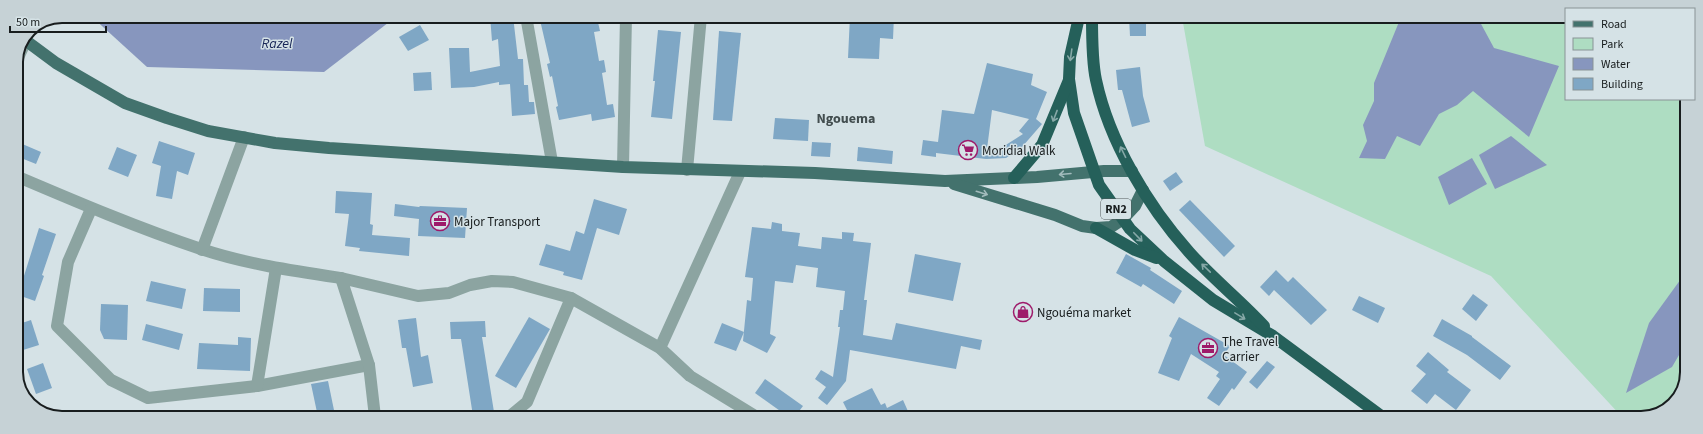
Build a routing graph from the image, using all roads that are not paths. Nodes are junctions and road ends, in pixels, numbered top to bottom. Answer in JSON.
{"nodes":[{"id":1,"x":527,"y":23,"type":"edge"},
{"id":2,"x":626,"y":23,"type":"edge"},
{"id":3,"x":700,"y":23,"type":"edge"},
{"id":4,"x":1078,"y":23,"type":"edge"},
{"id":5,"x":1092,"y":23,"type":"edge"},
{"id":6,"x":28,"y":43,"type":"edge"},
{"id":7,"x":1069,"y":79,"type":"junction"},
{"id":8,"x":244,"y":138,"type":"junction"},
{"id":9,"x":552,"y":162,"type":"junction"},
{"id":10,"x":623,"y":167,"type":"junction"},
{"id":11,"x":687,"y":170,"type":"junction"},
{"id":12,"x":1132,"y":171,"type":"junction"},
{"id":13,"x":740,"y":172,"type":"junction"},
{"id":14,"x":1094,"y":172,"type":"junction"},
{"id":15,"x":1014,"y":178,"type":"junction"},
{"id":16,"x":23,"y":179,"type":"edge"},
{"id":17,"x":945,"y":181,"type":"junction"},
{"id":18,"x":1143,"y":190,"type":"junction"},
{"id":19,"x":91,"y":208,"type":"junction"},
{"id":20,"x":1123,"y":219,"type":"junction"},
{"id":21,"x":1096,"y":228,"type":"junction"},
{"id":22,"x":202,"y":250,"type":"junction"},
{"id":23,"x":1164,"y":261,"type":"junction"},
{"id":24,"x":276,"y":268,"type":"junction"},
{"id":25,"x":341,"y":278,"type":"junction"},
{"id":26,"x":571,"y":298,"type":"junction"},
{"id":27,"x":1273,"y":336,"type":"junction"},
{"id":28,"x":660,"y":348,"type":"junction"},
{"id":29,"x":369,"y":365,"type":"junction"},
{"id":30,"x":257,"y":386,"type":"junction"},
{"id":31,"x":374,"y":411,"type":"edge"},
{"id":32,"x":516,"y":411,"type":"edge"},
{"id":33,"x":746,"y":411,"type":"edge"},
{"id":34,"x":1375,"y":411,"type":"edge"}],
"edges":[{"from":1,"to":9,"type":"street"},
{"from":2,"to":10,"type":"street"},
{"from":3,"to":11,"type":"street"},
{"from":4,"to":7,"type":"highway","number":"RN2","one_way":true},
{"from":12,"to":5,"type":"highway","number":"RN2","one_way":true},
{"from":6,"to":8,"type":"main road"},
{"from":7,"to":14,"type":"highway","number":"RN2"},
{"from":7,"to":15,"type":"highway","one_way":true},
{"from":8,"to":9,"type":"main road"},
{"from":8,"to":22,"type":"street"},
{"from":9,"to":10,"type":"main road"},
{"from":10,"to":11,"type":"main road"},
{"from":11,"to":13,"type":"main road"},
{"from":12,"to":14,"type":"main road"},
{"from":12,"to":18,"type":"highway","number":"RN2"},
{"from":13,"to":17,"type":"main road"},
{"from":13,"to":28,"type":"street"},
{"from":14,"to":15,"type":"main road","one_way":true},
{"from":14,"to":20,"type":"highway","number":"RN2"},
{"from":15,"to":17,"type":"main road"},
{"from":16,"to":19,"type":"street"},
{"from":17,"to":21,"type":"main road","one_way":true},
{"from":18,"to":20,"type":"main road"},
{"from":27,"to":18,"type":"highway","number":"RN2","one_way":true},
{"from":19,"to":22,"type":"street"},
{"from":19,"to":30,"type":"street"},
{"from":20,"to":21,"type":"main road"},
{"from":20,"to":23,"type":"highway","number":"RN2","one_way":true},
{"from":21,"to":23,"type":"highway"},
{"from":22,"to":24,"type":"street"},
{"from":23,"to":27,"type":"highway","number":"RN2","one_way":true},
{"from":24,"to":25,"type":"street"},
{"from":24,"to":30,"type":"street"},
{"from":25,"to":26,"type":"street"},
{"from":25,"to":29,"type":"street"},
{"from":26,"to":28,"type":"street"},
{"from":26,"to":32,"type":"street"},
{"from":27,"to":34,"type":"highway","number":"RN2"},
{"from":28,"to":33,"type":"street"},
{"from":29,"to":30,"type":"street"},
{"from":29,"to":31,"type":"street"}]}
